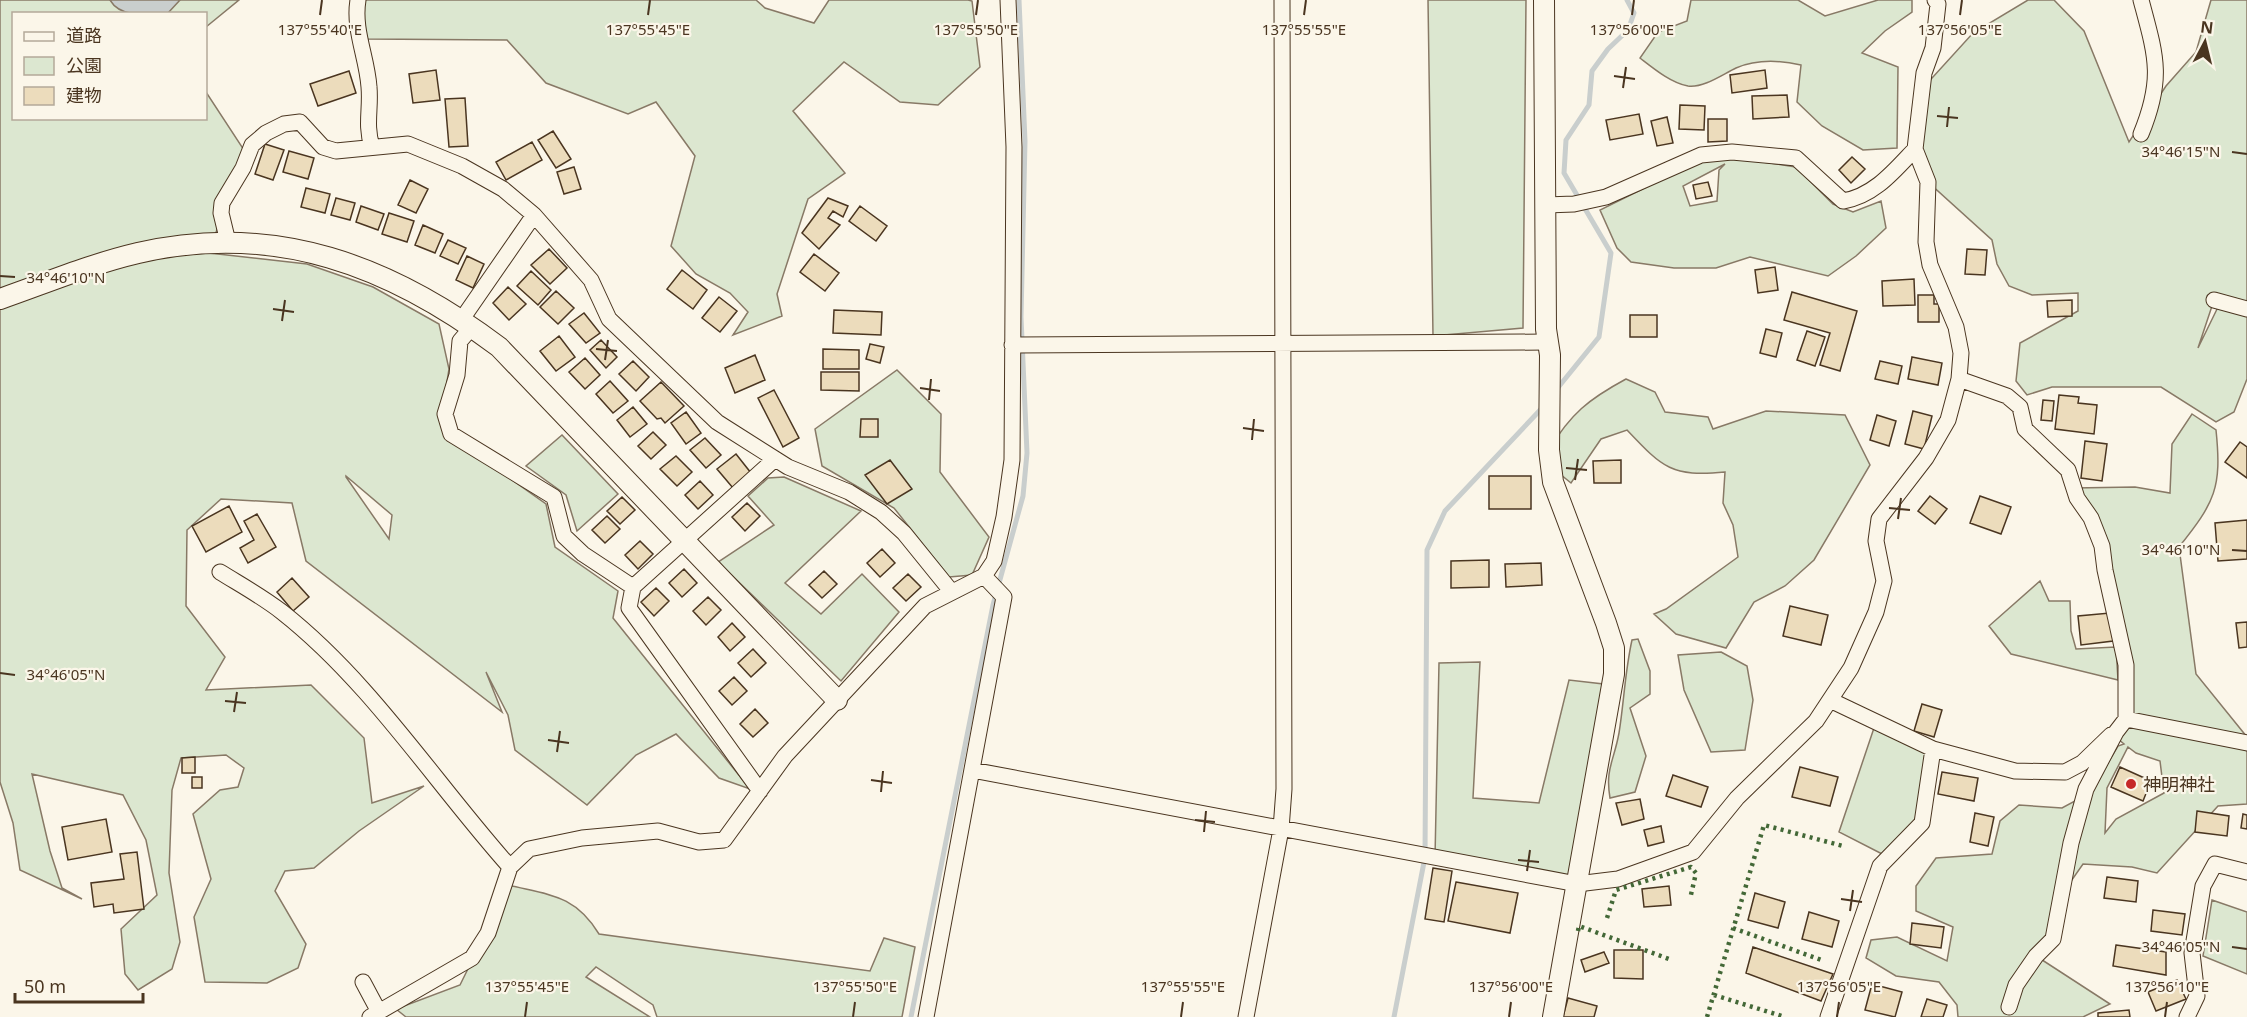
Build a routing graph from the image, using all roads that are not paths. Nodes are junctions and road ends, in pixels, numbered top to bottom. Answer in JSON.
{"nodes":[{"id":1,"x":358,"y":0,"type":"edge"},
{"id":2,"x":1008,"y":0,"type":"edge"},
{"id":3,"x":1282,"y":0,"type":"edge"},
{"id":4,"x":1544,"y":0,"type":"edge"},
{"id":5,"x":1935,"y":0,"type":"edge"},
{"id":6,"x":2141,"y":0,"type":"edge"},
{"id":7,"x":2141,"y":134,"type":"dead end"},
{"id":8,"x":372,"y":147,"type":"junction"},
{"id":9,"x":1915,"y":149,"type":"junction"},
{"id":10,"x":1545,"y":205,"type":"junction"},
{"id":11,"x":534,"y":215,"type":"junction"},
{"id":12,"x":228,"y":242,"type":"junction"},
{"id":13,"x":0,"y":299,"type":"edge"},
{"id":14,"x":2214,"y":300,"type":"dead end"},
{"id":15,"x":2247,"y":309,"type":"edge"},
{"id":16,"x":467,"y":323,"type":"junction"},
{"id":17,"x":1547,"y":342,"type":"junction"},
{"id":18,"x":1012,"y":345,"type":"junction"},
{"id":19,"x":1283,"y":345,"type":"junction"},
{"id":20,"x":1959,"y":379,"type":"junction"},
{"id":21,"x":776,"y":459,"type":"junction"},
{"id":22,"x":684,"y":541,"type":"junction"},
{"id":23,"x":220,"y":572,"type":"dead end"},
{"id":24,"x":984,"y":576,"type":"junction"},
{"id":25,"x":633,"y":587,"type":"junction"},
{"id":26,"x":951,"y":591,"type":"junction"},
{"id":27,"x":837,"y":700,"type":"junction"},
{"id":28,"x":1830,"y":700,"type":"junction"},
{"id":29,"x":2126,"y":719,"type":"junction"},
{"id":30,"x":2116,"y":732,"type":"junction"},
{"id":31,"x":2247,"y":743,"type":"edge"},
{"id":32,"x":1933,"y":749,"type":"junction"},
{"id":33,"x":972,"y":770,"type":"junction"},
{"id":34,"x":760,"y":791,"type":"junction"},
{"id":35,"x":1281,"y":829,"type":"junction"},
{"id":36,"x":510,"y":867,"type":"junction"},
{"id":37,"x":2247,"y":872,"type":"edge"},
{"id":38,"x":1577,"y":884,"type":"junction"},
{"id":39,"x":363,"y":982,"type":"dead end"},
{"id":40,"x":2009,"y":1007,"type":"dead end"},
{"id":41,"x":375,"y":1015,"type":"edge"},
{"id":42,"x":926,"y":1017,"type":"edge"},
{"id":43,"x":1246,"y":1017,"type":"edge"},
{"id":44,"x":1553,"y":1017,"type":"edge"},
{"id":45,"x":1828,"y":1017,"type":"edge"},
{"id":46,"x":2187,"y":1017,"type":"edge"}],
"edges":[{"from":1,"to":8,"type":"street"},
{"from":2,"to":18,"type":"street"},
{"from":3,"to":19,"type":"street"},
{"from":4,"to":10,"type":"street"},
{"from":5,"to":9,"type":"street"},
{"from":6,"to":7,"type":"street"},
{"from":8,"to":11,"type":"street"},
{"from":8,"to":12,"type":"street"},
{"from":9,"to":10,"type":"street"},
{"from":9,"to":20,"type":"street"},
{"from":10,"to":17,"type":"street"},
{"from":11,"to":16,"type":"street"},
{"from":11,"to":21,"type":"street"},
{"from":12,"to":13,"type":"street"},
{"from":12,"to":16,"type":"street"},
{"from":14,"to":15,"type":"street"},
{"from":16,"to":22,"type":"street"},
{"from":16,"to":25,"type":"street"},
{"from":17,"to":19,"type":"street"},
{"from":17,"to":38,"type":"street"},
{"from":18,"to":19,"type":"street"},
{"from":18,"to":24,"type":"street"},
{"from":19,"to":35,"type":"street"},
{"from":20,"to":28,"type":"street"},
{"from":20,"to":29,"type":"street"},
{"from":21,"to":22,"type":"street"},
{"from":21,"to":26,"type":"street"},
{"from":22,"to":25,"type":"street"},
{"from":22,"to":27,"type":"street"},
{"from":23,"to":36,"type":"street"},
{"from":24,"to":26,"type":"street"},
{"from":24,"to":33,"type":"street"},
{"from":25,"to":34,"type":"street"},
{"from":26,"to":27,"type":"street"},
{"from":27,"to":34,"type":"street"},
{"from":28,"to":32,"type":"street"},
{"from":28,"to":38,"type":"street"},
{"from":29,"to":30,"type":"street"},
{"from":29,"to":31,"type":"street"},
{"from":30,"to":32,"type":"street"},
{"from":30,"to":40,"type":"street"},
{"from":32,"to":45,"type":"street"},
{"from":33,"to":35,"type":"street"},
{"from":33,"to":42,"type":"street"},
{"from":34,"to":36,"type":"street"},
{"from":35,"to":38,"type":"street"},
{"from":35,"to":43,"type":"street"},
{"from":36,"to":41,"type":"street"},
{"from":37,"to":46,"type":"street"},
{"from":38,"to":44,"type":"street"},
{"from":39,"to":41,"type":"street"}]}
